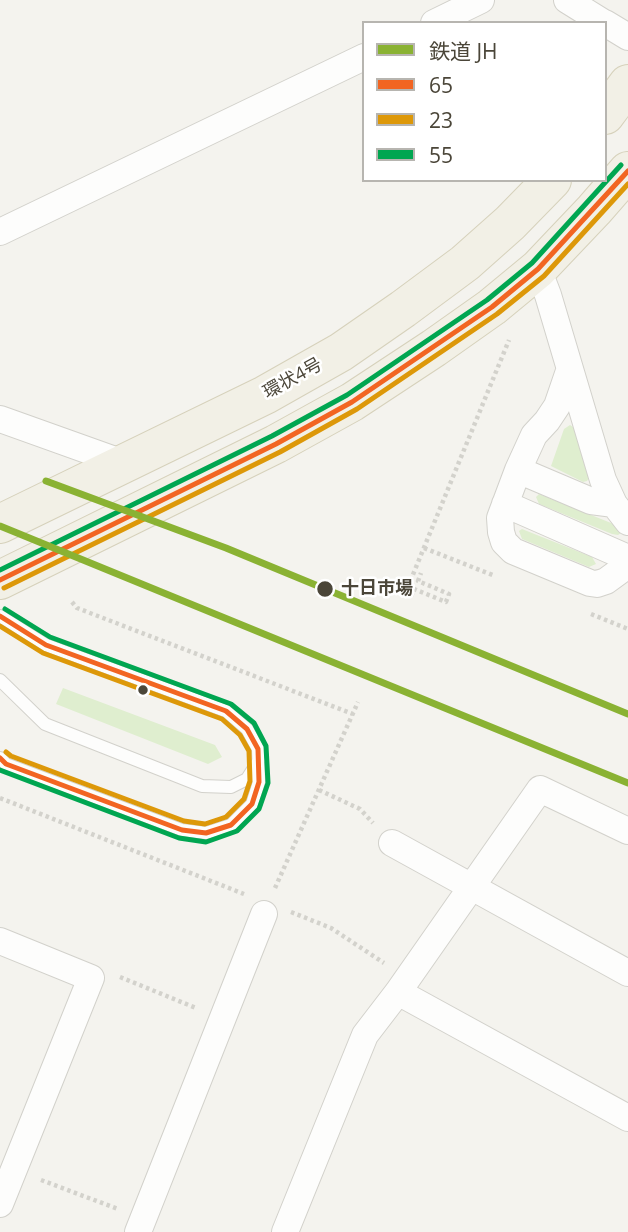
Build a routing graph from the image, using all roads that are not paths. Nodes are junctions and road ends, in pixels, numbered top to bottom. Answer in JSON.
{"nodes":[{"id":1,"x":481,"y":0,"type":"edge"},
{"id":2,"x":567,"y":0,"type":"edge"},
{"id":3,"x":438,"y":21,"type":"edge"},
{"id":4,"x":602,"y":21,"type":"edge"},
{"id":5,"x":607,"y":24,"type":"edge"},
{"id":6,"x":628,"y":37,"type":"edge"},
{"id":7,"x":362,"y":58,"type":"edge"},
{"id":8,"x":628,"y":84,"type":"edge"},
{"id":9,"x":607,"y":112,"type":"edge"},
{"id":10,"x":628,"y":170,"type":"edge"},
{"id":11,"x":550,"y":182,"type":"edge"},
{"id":12,"x":0,"y":232,"type":"edge"},
{"id":13,"x":538,"y":269,"type":"junction"},
{"id":14,"x":569,"y":371,"type":"junction"},
{"id":15,"x":0,"y":419,"type":"edge"},
{"id":16,"x":116,"y":468,"type":"junction"},
{"id":17,"x":518,"y":470,"type":"junction"},
{"id":18,"x":505,"y":504,"type":"junction"},
{"id":19,"x":621,"y":513,"type":"edge"},
{"id":20,"x":0,"y":524,"type":"edge"},
{"id":21,"x":628,"y":558,"type":"edge"},
{"id":22,"x":628,"y":565,"type":"edge"},
{"id":23,"x":11,"y":575,"type":"edge"},
{"id":24,"x":0,"y":616,"type":"edge"},
{"id":25,"x":0,"y":680,"type":"edge"},
{"id":26,"x":0,"y":758,"type":"edge"},
{"id":27,"x":259,"y":760,"type":"junction"},
{"id":28,"x":628,"y":831,"type":"edge"},
{"id":29,"x":393,"y":844,"type":"road end"},
{"id":30,"x":471,"y":888,"type":"junction"},
{"id":31,"x":264,"y":914,"type":"road end"},
{"id":32,"x":0,"y":941,"type":"edge"},
{"id":33,"x":628,"y":973,"type":"edge"},
{"id":34,"x":402,"y":985,"type":"junction"},
{"id":35,"x":628,"y":1118,"type":"edge"},
{"id":36,"x":8,"y":1175,"type":"edge"},
{"id":37,"x":0,"y":1204,"type":"edge"},
{"id":38,"x":141,"y":1225,"type":"edge"},
{"id":39,"x":285,"y":1232,"type":"edge"}],
"edges":[{"from":1,"to":3,"type":"street"},
{"from":2,"to":4,"type":"street"},
{"from":5,"to":6,"type":"street"},
{"from":7,"to":12,"type":"street"},
{"from":8,"to":9,"type":"main road"},
{"from":10,"to":13,"type":"main road"},
{"from":11,"to":16,"type":"main road","name":"環状4号"},
{"from":13,"to":14,"type":"street"},
{"from":13,"to":23,"type":"main road"},
{"from":14,"to":17,"type":"street"},
{"from":14,"to":19,"type":"street"},
{"from":15,"to":16,"type":"street"},
{"from":16,"to":20,"type":"main road","name":"環状4号"},
{"from":17,"to":18,"type":"street"},
{"from":17,"to":19,"type":"street"},
{"from":18,"to":21,"type":"street"},
{"from":18,"to":22,"type":"street"},
{"from":24,"to":27,"type":"lane"},
{"from":25,"to":27,"type":"lane"},
{"from":26,"to":27,"type":"lane"},
{"from":28,"to":30,"type":"street"},
{"from":29,"to":30,"type":"street"},
{"from":30,"to":33,"type":"street"},
{"from":30,"to":34,"type":"street"},
{"from":31,"to":38,"type":"street"},
{"from":32,"to":36,"type":"street"},
{"from":34,"to":35,"type":"street"},
{"from":34,"to":39,"type":"street"},
{"from":36,"to":37,"type":"street"}]}
